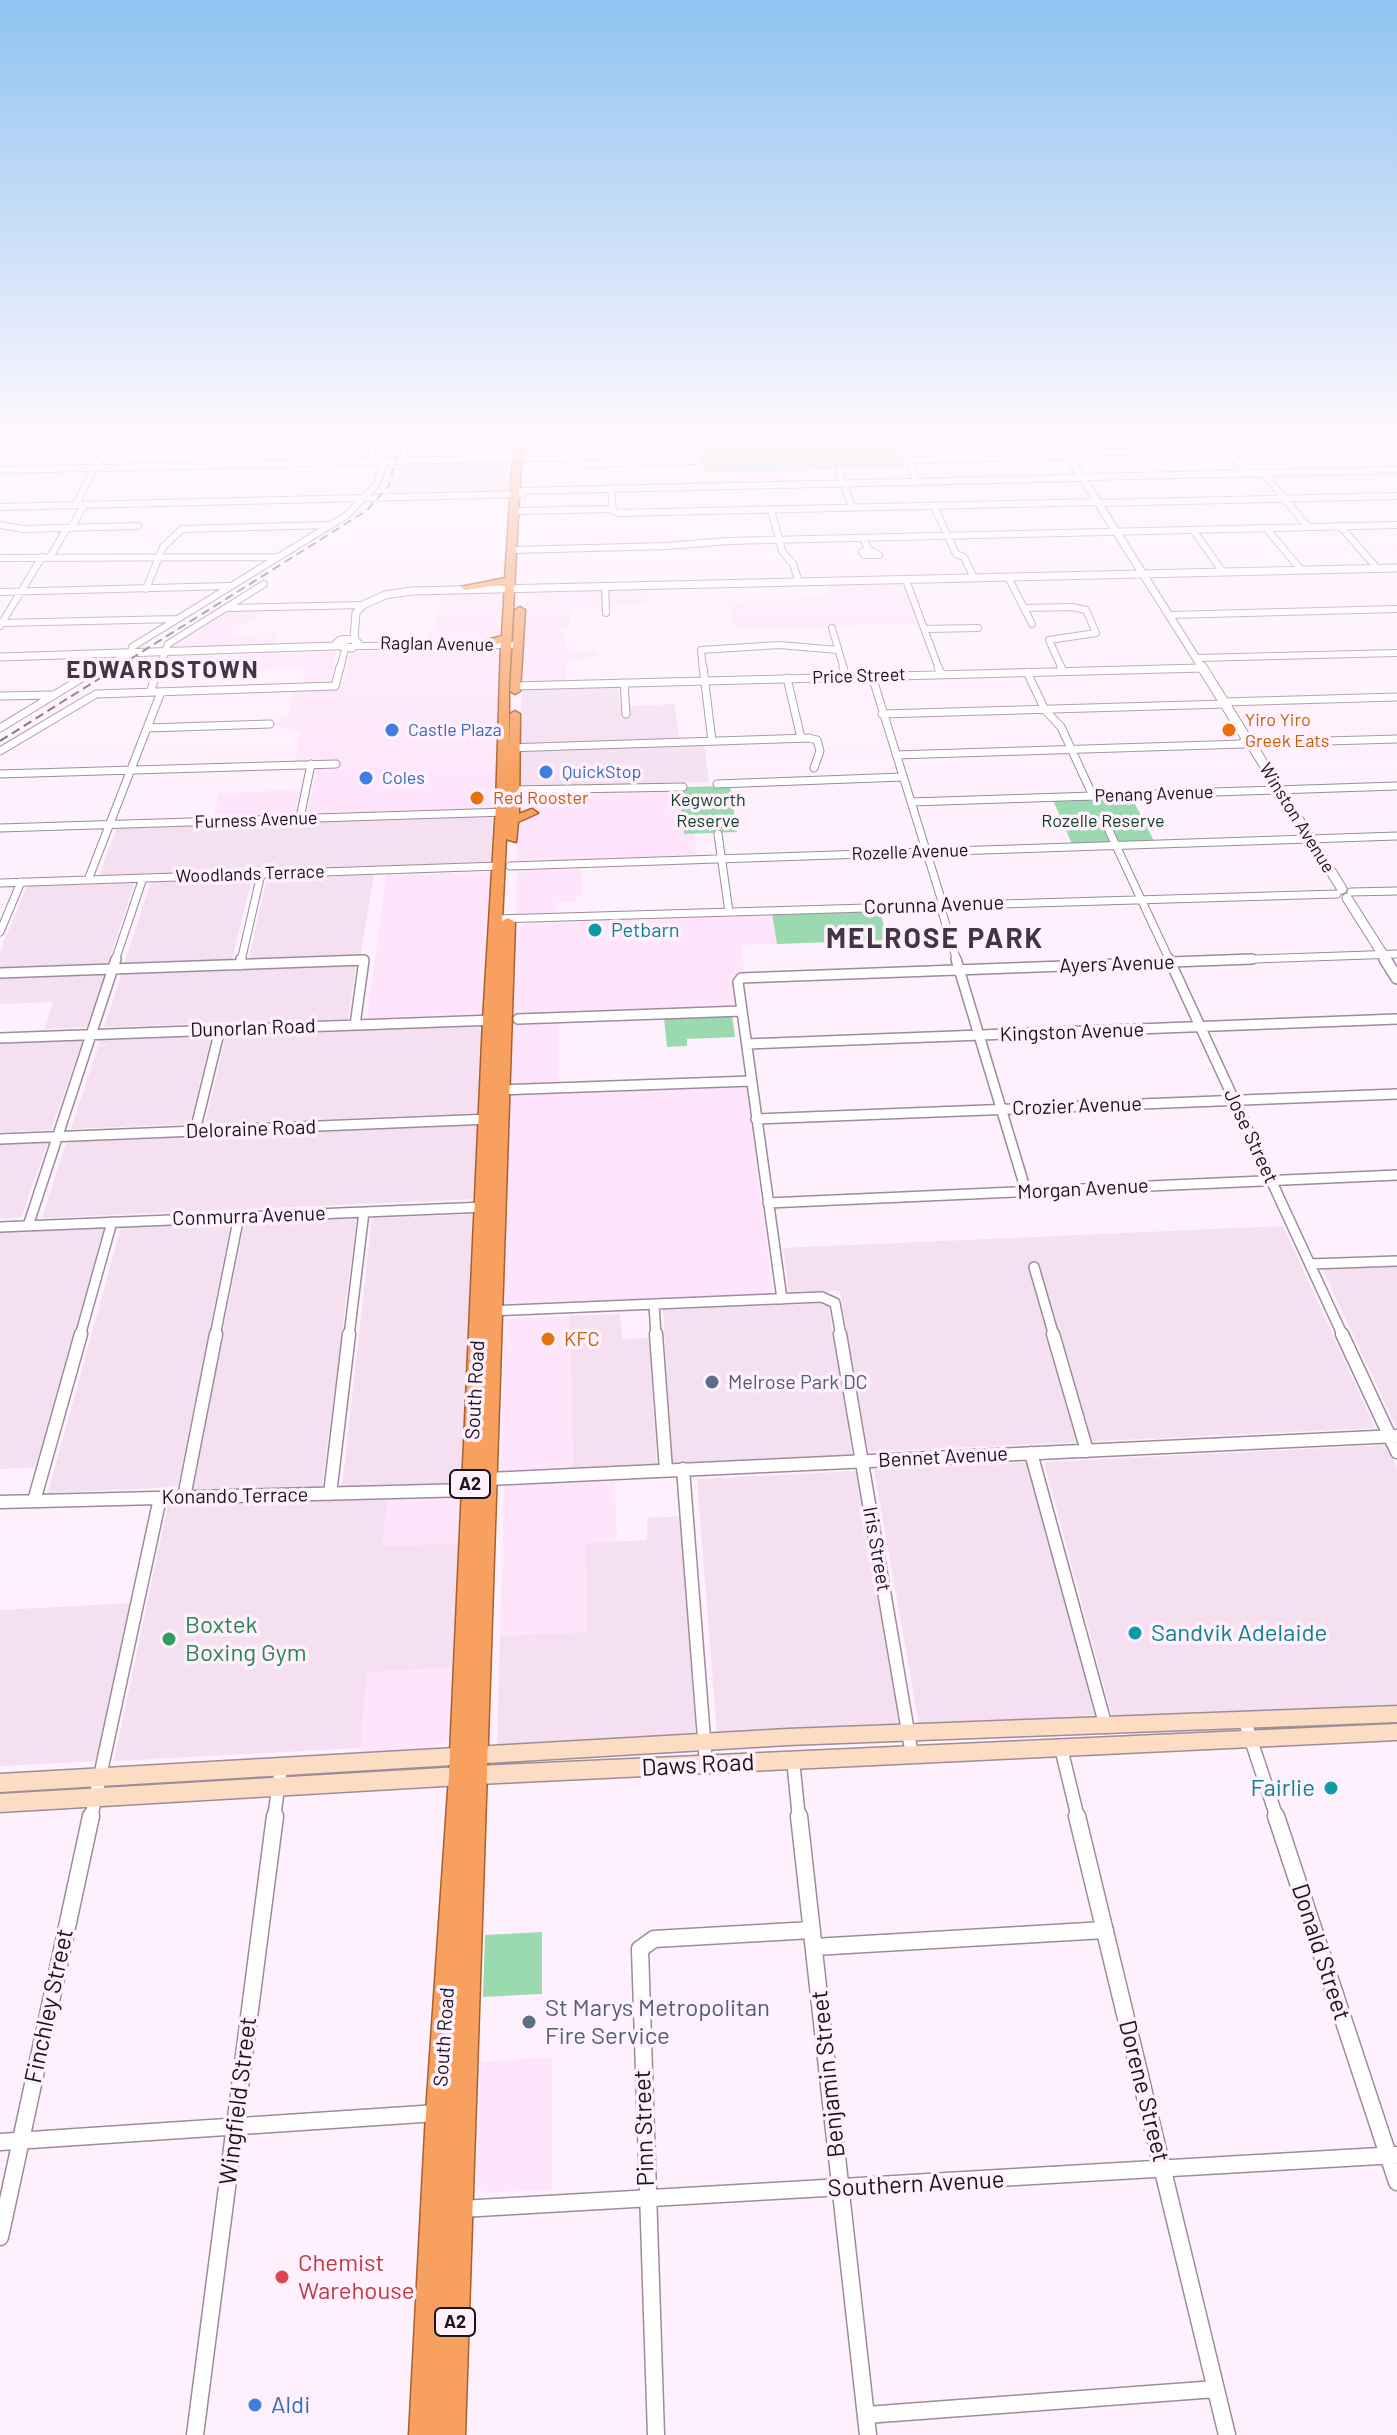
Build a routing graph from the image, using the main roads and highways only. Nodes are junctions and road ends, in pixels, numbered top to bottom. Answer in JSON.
{"nodes":[{"id":1,"x":519,"y":555,"type":"edge"},
{"id":2,"x":516,"y":586,"type":"junction"},
{"id":3,"x":465,"y":587,"type":"road end"},
{"id":4,"x":487,"y":645,"type":"road end"},
{"id":5,"x":510,"y":645,"type":"junction"},
{"id":6,"x":469,"y":646,"type":"road end"},
{"id":7,"x":510,"y":747,"type":"junction"},
{"id":8,"x":532,"y":813,"type":"dead end"},
{"id":9,"x":509,"y":815,"type":"junction"},
{"id":10,"x":487,"y":1311,"type":"junction"},
{"id":11,"x":1397,"y":1714,"type":"edge"},
{"id":12,"x":1248,"y":1730,"type":"junction"},
{"id":13,"x":462,"y":1731,"type":"junction"},
{"id":14,"x":1397,"y":1732,"type":"edge"},
{"id":15,"x":412,"y":1759,"type":"junction"},
{"id":16,"x":471,"y":1772,"type":"junction"},
{"id":17,"x":0,"y":1783,"type":"edge"},
{"id":18,"x":0,"y":1803,"type":"edge"},
{"id":19,"x":447,"y":2209,"type":"junction"},
{"id":20,"x":423,"y":2435,"type":"edge"},
{"id":21,"x":451,"y":2435,"type":"edge"}],
"edges":[{"from":1,"to":2,"type":"highway","name":"South Road","number":"A2"},
{"from":2,"to":3,"type":"highway"},
{"from":2,"to":5,"type":"highway","name":"South Road","number":"A2"},
{"from":4,"to":5,"type":"highway"},
{"from":5,"to":6,"type":"highway"},
{"from":5,"to":7,"type":"highway","name":"South Road","number":"A2"},
{"from":5,"to":7,"type":"highway","name":"South Road","number":"A2"},
{"from":7,"to":9,"type":"highway","name":"South Road","number":"A2"},
{"from":7,"to":9,"type":"highway","name":"South Road","number":"A2"},
{"from":8,"to":9,"type":"highway"},
{"from":9,"to":10,"type":"highway","name":"South Road","number":"A2"},
{"from":10,"to":13,"type":"highway","name":"South Road","number":"A2"},
{"from":10,"to":16,"type":"highway","name":"South Road","number":"A2"},
{"from":11,"to":12,"type":"main road","name":"Daws Road"},
{"from":12,"to":14,"type":"main road","name":"Daws Road"},
{"from":12,"to":16,"type":"main road","name":"Daws Road"},
{"from":12,"to":16,"type":"main road","name":"Daws Road"},
{"from":13,"to":15,"type":"main road"},
{"from":13,"to":16,"type":"highway","name":"South Road","number":"A2"},
{"from":15,"to":16,"type":"main road","name":"Daws Road"},
{"from":15,"to":17,"type":"main road","name":"Daws Road"},
{"from":16,"to":18,"type":"main road","name":"Daws Road"},
{"from":16,"to":19,"type":"highway","name":"South Road","number":"A2"},
{"from":19,"to":20,"type":"highway","name":"South Road","number":"A2"},
{"from":19,"to":21,"type":"highway","name":"South Road","number":"A2"}]}
